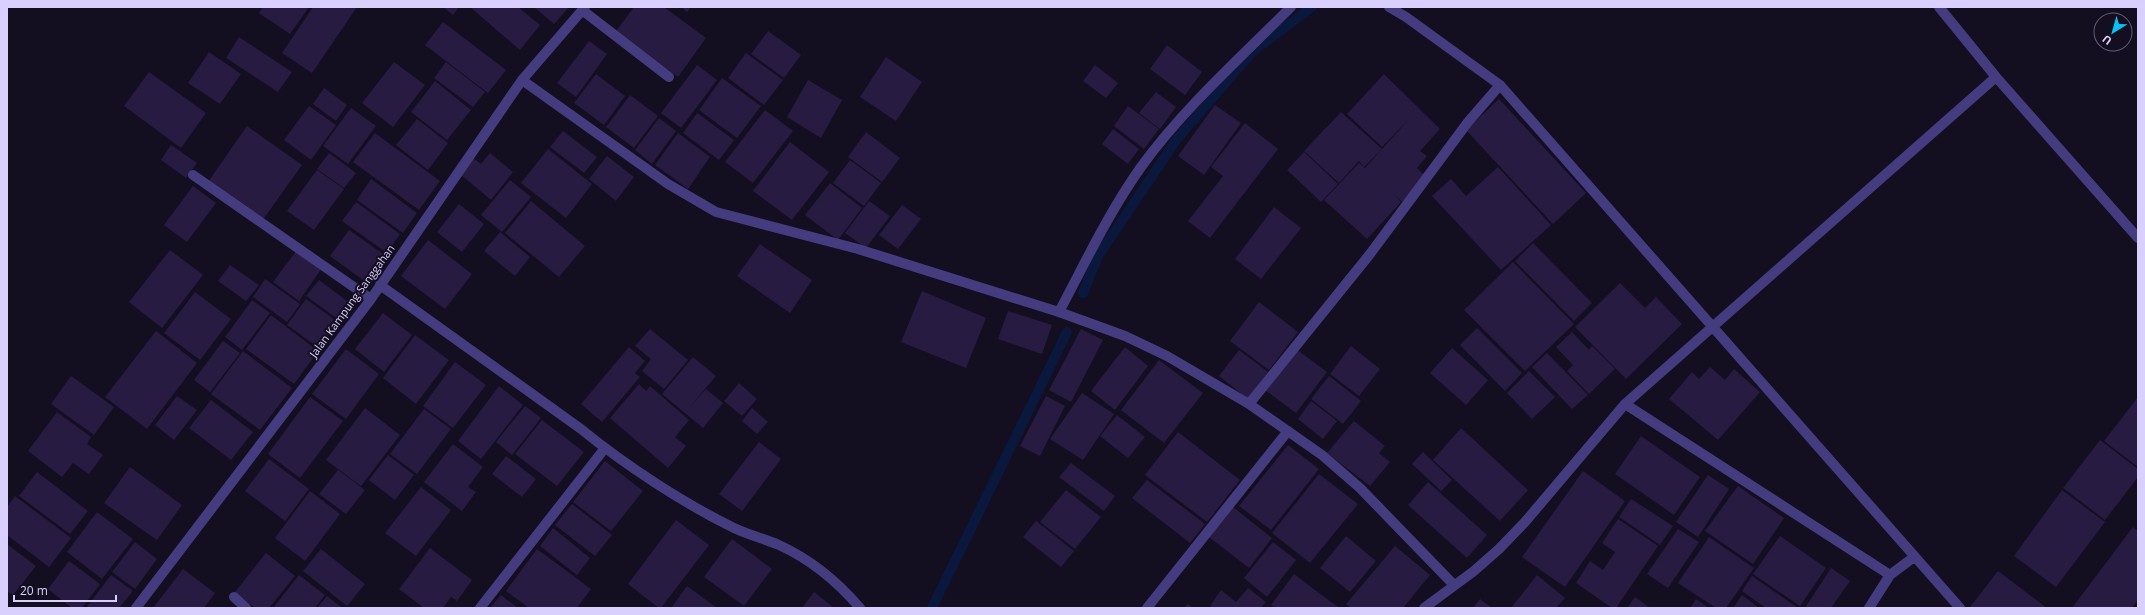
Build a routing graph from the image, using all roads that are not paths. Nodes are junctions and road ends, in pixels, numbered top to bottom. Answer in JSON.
{"nodes":[{"id":1,"x":1291,"y":7,"type":"edge"},
{"id":2,"x":1389,"y":7,"type":"edge"},
{"id":3,"x":1939,"y":7,"type":"edge"},
{"id":4,"x":583,"y":9,"type":"edge"},
{"id":5,"x":1996,"y":77,"type":"junction"},
{"id":6,"x":669,"y":78,"type":"dead end"},
{"id":7,"x":522,"y":80,"type":"junction"},
{"id":8,"x":1500,"y":85,"type":"junction"},
{"id":9,"x":193,"y":175,"type":"dead end"},
{"id":10,"x":2138,"y":238,"type":"edge"},
{"id":11,"x":380,"y":285,"type":"junction"},
{"id":12,"x":371,"y":299,"type":"junction"},
{"id":13,"x":1059,"y":312,"type":"junction"},
{"id":14,"x":1714,"y":327,"type":"junction"},
{"id":15,"x":1249,"y":404,"type":"junction"},
{"id":16,"x":1625,"y":404,"type":"junction"},
{"id":17,"x":1288,"y":430,"type":"junction"},
{"id":18,"x":605,"y":448,"type":"junction"},
{"id":19,"x":1914,"y":557,"type":"junction"},
{"id":20,"x":1890,"y":575,"type":"junction"},
{"id":21,"x":1454,"y":584,"type":"junction"},
{"id":22,"x":234,"y":597,"type":"dead end"},
{"id":23,"x":136,"y":608,"type":"edge"},
{"id":24,"x":246,"y":608,"type":"edge"},
{"id":25,"x":480,"y":608,"type":"edge"},
{"id":26,"x":860,"y":608,"type":"edge"},
{"id":27,"x":1147,"y":608,"type":"edge"},
{"id":28,"x":1424,"y":608,"type":"edge"},
{"id":29,"x":1869,"y":608,"type":"edge"},
{"id":30,"x":1960,"y":608,"type":"edge"}],
"edges":[{"from":1,"to":13,"type":"street"},
{"from":2,"to":8,"type":"street"},
{"from":3,"to":5,"type":"street"},
{"from":4,"to":6,"type":"street"},
{"from":4,"to":7,"type":"street","name":"Jalan Kampung Sanggahan"},
{"from":5,"to":10,"type":"street"},
{"from":5,"to":14,"type":"street"},
{"from":7,"to":11,"type":"street","name":"Jalan Kampung Sanggahan"},
{"from":7,"to":13,"type":"street"},
{"from":8,"to":14,"type":"street"},
{"from":8,"to":15,"type":"street"},
{"from":9,"to":12,"type":"street"},
{"from":11,"to":12,"type":"street","name":"Jalan Kampung Sanggahan"},
{"from":11,"to":18,"type":"street"},
{"from":12,"to":23,"type":"street","name":"Jalan Kampung Sanggahan"},
{"from":13,"to":15,"type":"street"},
{"from":14,"to":16,"type":"street"},
{"from":14,"to":19,"type":"street"},
{"from":15,"to":17,"type":"street"},
{"from":16,"to":20,"type":"street"},
{"from":16,"to":21,"type":"street"},
{"from":17,"to":21,"type":"street"},
{"from":17,"to":27,"type":"street"},
{"from":18,"to":25,"type":"street"},
{"from":18,"to":26,"type":"street"},
{"from":19,"to":20,"type":"street"},
{"from":19,"to":30,"type":"street"},
{"from":20,"to":29,"type":"street"},
{"from":21,"to":28,"type":"street"},
{"from":22,"to":24,"type":"street"}]}
